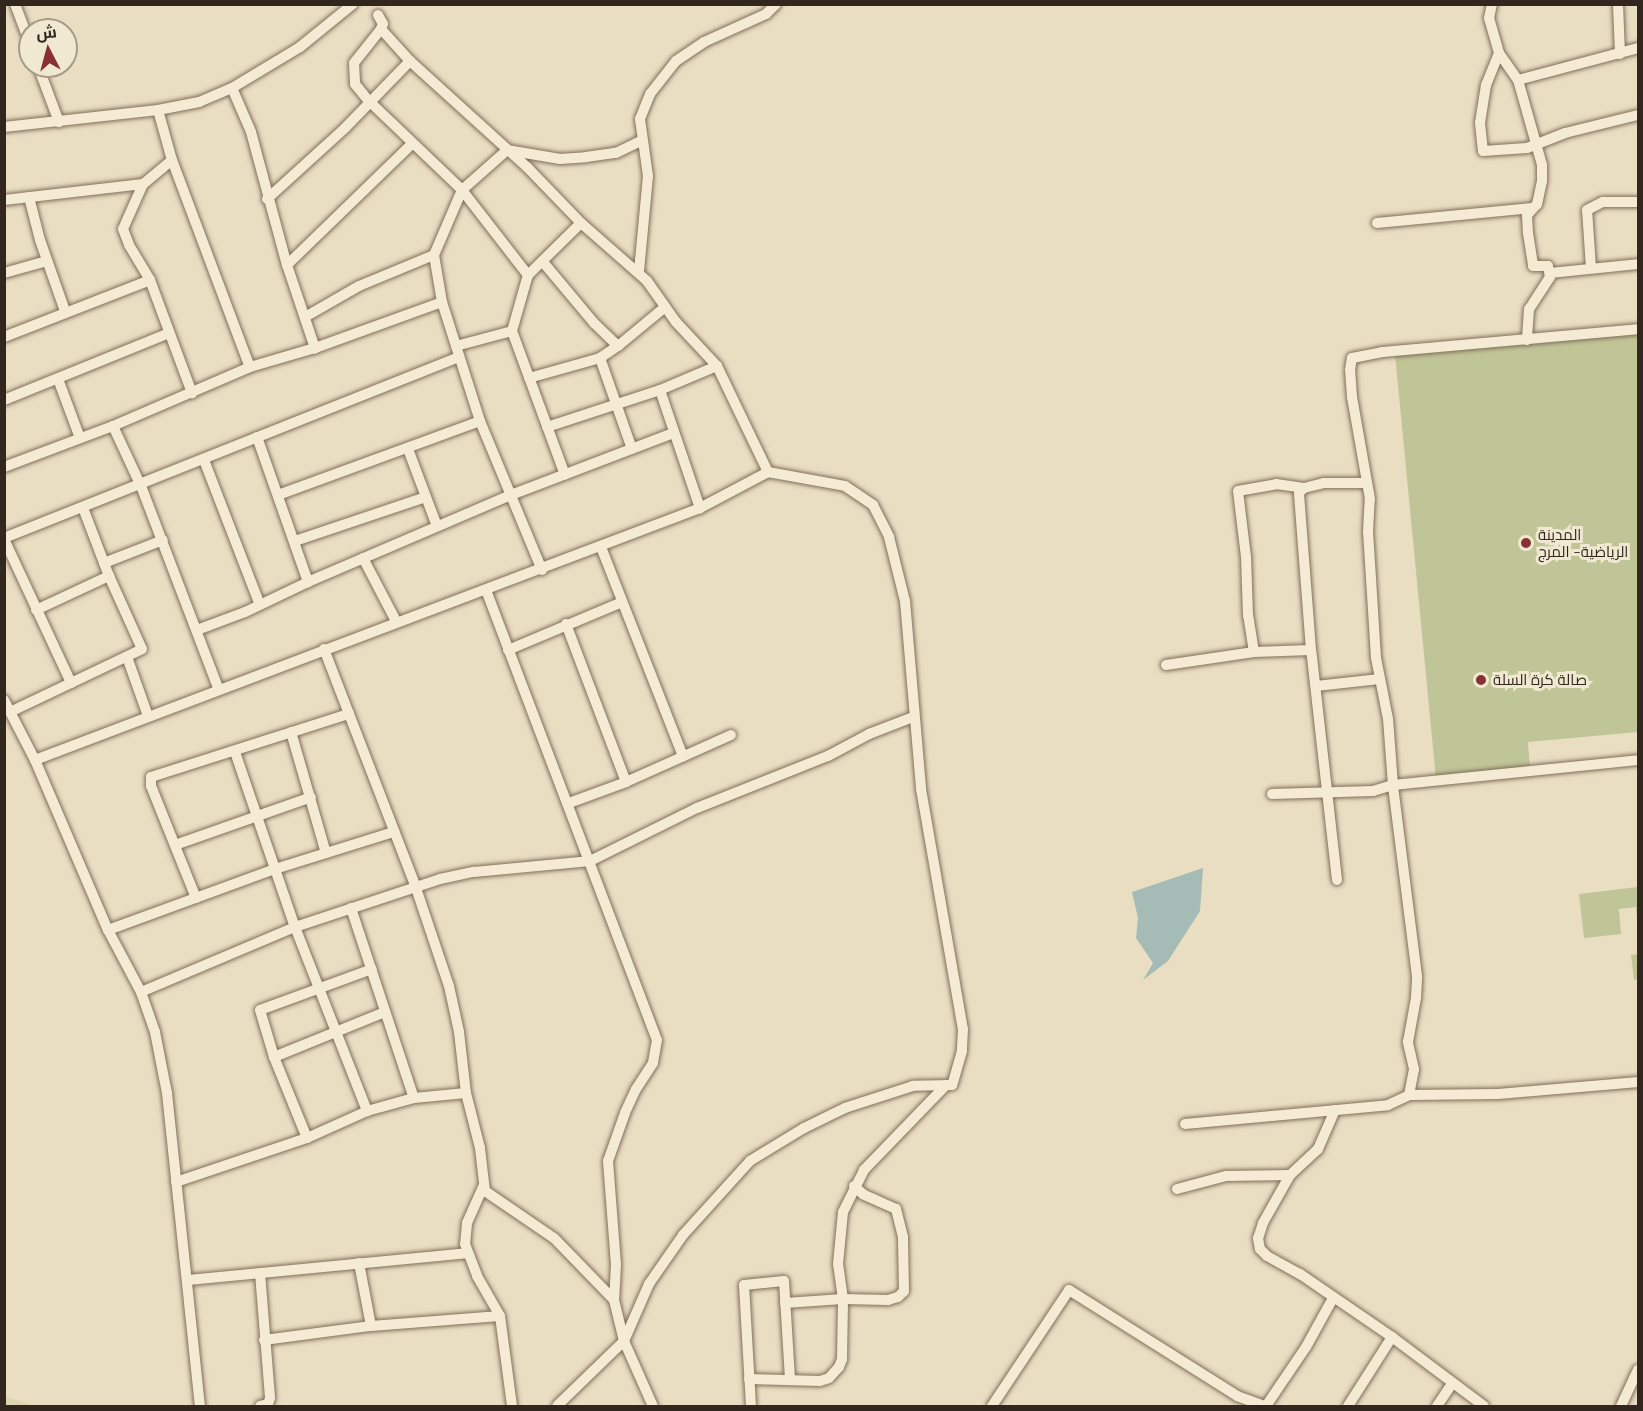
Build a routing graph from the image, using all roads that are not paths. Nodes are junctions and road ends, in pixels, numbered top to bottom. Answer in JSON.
{"nodes":[{"id":1,"x":353,"y":4,"type":"edge"},
{"id":2,"x":776,"y":4,"type":"edge"},
{"id":3,"x":1492,"y":4,"type":"edge"},
{"id":4,"x":1618,"y":4,"type":"edge"},
{"id":5,"x":378,"y":15,"type":"dead end"},
{"id":6,"x":381,"y":29,"type":"junction"},
{"id":7,"x":1638,"y":48,"type":"edge"},
{"id":8,"x":1499,"y":53,"type":"junction"},
{"id":9,"x":1620,"y":54,"type":"junction"},
{"id":10,"x":410,"y":61,"type":"junction"},
{"id":11,"x":42,"y":78,"type":"edge"},
{"id":12,"x":1518,"y":80,"type":"junction"},
{"id":13,"x":232,"y":88,"type":"junction"},
{"id":14,"x":369,"y":101,"type":"junction"},
{"id":15,"x":158,"y":110,"type":"junction"},
{"id":16,"x":1638,"y":115,"type":"edge"},
{"id":17,"x":59,"y":122,"type":"junction"},
{"id":18,"x":4,"y":127,"type":"edge"},
{"id":19,"x":641,"y":141,"type":"junction"},
{"id":20,"x":412,"y":143,"type":"junction"},
{"id":21,"x":1536,"y":144,"type":"junction"},
{"id":22,"x":507,"y":150,"type":"junction"},
{"id":23,"x":172,"y":160,"type":"junction"},
{"id":24,"x":143,"y":184,"type":"junction"},
{"id":25,"x":462,"y":190,"type":"junction"},
{"id":26,"x":29,"y":197,"type":"junction"},
{"id":27,"x":267,"y":199,"type":"junction"},
{"id":28,"x":4,"y":200,"type":"edge"},
{"id":29,"x":1638,"y":202,"type":"edge"},
{"id":30,"x":1532,"y":208,"type":"junction"},
{"id":31,"x":581,"y":223,"type":"junction"},
{"id":32,"x":1377,"y":223,"type":"dead end"},
{"id":33,"x":434,"y":255,"type":"junction"},
{"id":34,"x":47,"y":261,"type":"junction"},
{"id":35,"x":543,"y":262,"type":"junction"},
{"id":36,"x":1638,"y":264,"type":"edge"},
{"id":37,"x":287,"y":265,"type":"junction"},
{"id":38,"x":1591,"y":268,"type":"junction"},
{"id":39,"x":639,"y":271,"type":"junction"},
{"id":40,"x":4,"y":273,"type":"edge"},
{"id":41,"x":1550,"y":273,"type":"junction"},
{"id":42,"x":528,"y":275,"type":"junction"},
{"id":43,"x":150,"y":280,"type":"junction"},
{"id":44,"x":442,"y":302,"type":"junction"},
{"id":45,"x":665,"y":307,"type":"junction"},
{"id":46,"x":65,"y":311,"type":"junction"},
{"id":47,"x":305,"y":317,"type":"junction"},
{"id":48,"x":1638,"y":329,"type":"edge"},
{"id":49,"x":512,"y":331,"type":"junction"},
{"id":50,"x":170,"y":333,"type":"junction"},
{"id":51,"x":4,"y":337,"type":"edge"},
{"id":52,"x":1527,"y":340,"type":"junction"},
{"id":53,"x":618,"y":346,"type":"junction"},
{"id":54,"x":315,"y":348,"type":"junction"},
{"id":55,"x":458,"y":352,"type":"junction"},
{"id":56,"x":600,"y":358,"type":"junction"},
{"id":57,"x":717,"y":366,"type":"junction"},
{"id":58,"x":250,"y":368,"type":"junction"},
{"id":59,"x":529,"y":378,"type":"junction"},
{"id":60,"x":58,"y":379,"type":"junction"},
{"id":61,"x":660,"y":390,"type":"junction"},
{"id":62,"x":192,"y":393,"type":"junction"},
{"id":63,"x":4,"y":400,"type":"edge"},
{"id":64,"x":618,"y":405,"type":"junction"},
{"id":65,"x":480,"y":421,"type":"junction"},
{"id":66,"x":113,"y":426,"type":"junction"},
{"id":67,"x":547,"y":427,"type":"junction"},
{"id":68,"x":673,"y":433,"type":"junction"},
{"id":69,"x":257,"y":437,"type":"junction"},
{"id":70,"x":80,"y":438,"type":"junction"},
{"id":71,"x":408,"y":449,"type":"junction"},
{"id":72,"x":632,"y":449,"type":"junction"},
{"id":73,"x":204,"y":460,"type":"junction"},
{"id":74,"x":4,"y":467,"type":"edge"},
{"id":75,"x":768,"y":472,"type":"junction"},
{"id":76,"x":565,"y":476,"type":"junction"},
{"id":77,"x":1367,"y":483,"type":"junction"},
{"id":78,"x":141,"y":486,"type":"junction"},
{"id":79,"x":1304,"y":488,"type":"junction"},
{"id":80,"x":278,"y":495,"type":"junction"},
{"id":81,"x":511,"y":495,"type":"junction"},
{"id":82,"x":426,"y":497,"type":"junction"},
{"id":83,"x":83,"y":508,"type":"junction"},
{"id":84,"x":700,"y":508,"type":"junction"},
{"id":85,"x":437,"y":526,"type":"junction"},
{"id":86,"x":4,"y":539,"type":"edge"},
{"id":87,"x":163,"y":540,"type":"junction"},
{"id":88,"x":295,"y":541,"type":"junction"},
{"id":89,"x":601,"y":547,"type":"junction"},
{"id":90,"x":363,"y":558,"type":"junction"},
{"id":91,"x":104,"y":563,"type":"junction"},
{"id":92,"x":542,"y":570,"type":"junction"},
{"id":93,"x":109,"y":576,"type":"junction"},
{"id":94,"x":308,"y":582,"type":"junction"},
{"id":95,"x":486,"y":590,"type":"junction"},
{"id":96,"x":620,"y":603,"type":"junction"},
{"id":97,"x":260,"y":605,"type":"junction"},
{"id":98,"x":36,"y":610,"type":"junction"},
{"id":99,"x":396,"y":621,"type":"junction"},
{"id":100,"x":566,"y":624,"type":"junction"},
{"id":101,"x":197,"y":630,"type":"junction"},
{"id":102,"x":324,"y":649,"type":"junction"},
{"id":103,"x":508,"y":650,"type":"junction"},
{"id":104,"x":1311,"y":650,"type":"junction"},
{"id":105,"x":1254,"y":652,"type":"junction"},
{"id":106,"x":128,"y":657,"type":"junction"},
{"id":107,"x":1166,"y":665,"type":"dead end"},
{"id":108,"x":1380,"y":679,"type":"junction"},
{"id":109,"x":71,"y":682,"type":"junction"},
{"id":110,"x":1316,"y":686,"type":"junction"},
{"id":111,"x":219,"y":690,"type":"junction"},
{"id":112,"x":4,"y":700,"type":"edge"},
{"id":113,"x":10,"y":712,"type":"junction"},
{"id":114,"x":349,"y":714,"type":"junction"},
{"id":115,"x":148,"y":716,"type":"junction"},
{"id":116,"x":913,"y":717,"type":"junction"},
{"id":117,"x":291,"y":732,"type":"junction"},
{"id":118,"x":731,"y":735,"type":"dead end"},
{"id":119,"x":235,"y":752,"type":"junction"},
{"id":120,"x":682,"y":756,"type":"junction"},
{"id":121,"x":35,"y":760,"type":"junction"},
{"id":122,"x":1638,"y":760,"type":"edge"},
{"id":123,"x":626,"y":782,"type":"junction"},
{"id":124,"x":1393,"y":785,"type":"junction"},
{"id":125,"x":1326,"y":792,"type":"junction"},
{"id":126,"x":1272,"y":794,"type":"dead end"},
{"id":127,"x":311,"y":797,"type":"junction"},
{"id":128,"x":569,"y":803,"type":"junction"},
{"id":129,"x":255,"y":815,"type":"junction"},
{"id":130,"x":394,"y":832,"type":"junction"},
{"id":131,"x":175,"y":845,"type":"junction"},
{"id":132,"x":326,"y":852,"type":"junction"},
{"id":133,"x":590,"y":861,"type":"junction"},
{"id":134,"x":275,"y":869,"type":"junction"},
{"id":135,"x":1337,"y":880,"type":"dead end"},
{"id":136,"x":416,"y":888,"type":"junction"},
{"id":137,"x":196,"y":898,"type":"junction"},
{"id":138,"x":351,"y":908,"type":"junction"},
{"id":139,"x":295,"y":927,"type":"junction"},
{"id":140,"x":108,"y":930,"type":"junction"},
{"id":141,"x":372,"y":969,"type":"junction"},
{"id":142,"x":318,"y":988,"type":"junction"},
{"id":143,"x":141,"y":992,"type":"junction"},
{"id":144,"x":385,"y":1012,"type":"junction"},
{"id":145,"x":336,"y":1032,"type":"junction"},
{"id":146,"x":274,"y":1057,"type":"junction"},
{"id":147,"x":1638,"y":1082,"type":"edge"},
{"id":148,"x":946,"y":1085,"type":"junction"},
{"id":149,"x":466,"y":1093,"type":"junction"},
{"id":150,"x":1409,"y":1095,"type":"junction"},
{"id":151,"x":414,"y":1098,"type":"junction"},
{"id":152,"x":1335,"y":1110,"type":"junction"},
{"id":153,"x":367,"y":1111,"type":"junction"},
{"id":154,"x":1185,"y":1124,"type":"dead end"},
{"id":155,"x":307,"y":1138,"type":"junction"},
{"id":156,"x":1290,"y":1175,"type":"junction"},
{"id":157,"x":176,"y":1182,"type":"junction"},
{"id":158,"x":854,"y":1186,"type":"junction"},
{"id":159,"x":483,"y":1187,"type":"junction"},
{"id":160,"x":1177,"y":1190,"type":"dead end"},
{"id":161,"x":467,"y":1253,"type":"junction"},
{"id":162,"x":359,"y":1263,"type":"junction"},
{"id":163,"x":260,"y":1273,"type":"junction"},
{"id":164,"x":189,"y":1280,"type":"junction"},
{"id":165,"x":1333,"y":1298,"type":"junction"},
{"id":166,"x":843,"y":1299,"type":"junction"},
{"id":167,"x":614,"y":1300,"type":"junction"},
{"id":168,"x":785,"y":1303,"type":"junction"},
{"id":169,"x":500,"y":1316,"type":"junction"},
{"id":170,"x":371,"y":1326,"type":"junction"},
{"id":171,"x":1392,"y":1337,"type":"junction"},
{"id":172,"x":264,"y":1340,"type":"junction"},
{"id":173,"x":624,"y":1341,"type":"junction"},
{"id":174,"x":1637,"y":1377,"type":"edge"},
{"id":175,"x":749,"y":1379,"type":"junction"},
{"id":176,"x":790,"y":1379,"type":"junction"},
{"id":177,"x":1452,"y":1384,"type":"junction"},
{"id":178,"x":200,"y":1407,"type":"edge"},
{"id":179,"x":260,"y":1407,"type":"edge"},
{"id":180,"x":512,"y":1407,"type":"edge"},
{"id":181,"x":557,"y":1407,"type":"edge"},
{"id":182,"x":653,"y":1407,"type":"edge"},
{"id":183,"x":751,"y":1407,"type":"edge"},
{"id":184,"x":992,"y":1407,"type":"edge"},
{"id":185,"x":1265,"y":1407,"type":"edge"},
{"id":186,"x":1348,"y":1407,"type":"edge"},
{"id":187,"x":1437,"y":1407,"type":"edge"},
{"id":188,"x":1484,"y":1407,"type":"edge"},
{"id":189,"x":1621,"y":1407,"type":"edge"}],
"edges":[{"from":1,"to":13,"type":"street"},
{"from":2,"to":19,"type":"street"},
{"from":3,"to":8,"type":"street"},
{"from":4,"to":9,"type":"street"},
{"from":5,"to":6,"type":"street"},
{"from":6,"to":10,"type":"street"},
{"from":6,"to":14,"type":"street"},
{"from":7,"to":9,"type":"street"},
{"from":8,"to":12,"type":"street"},
{"from":8,"to":21,"type":"street"},
{"from":9,"to":12,"type":"street"},
{"from":10,"to":14,"type":"street"},
{"from":10,"to":22,"type":"street"},
{"from":11,"to":17,"type":"street"},
{"from":12,"to":21,"type":"street"},
{"from":13,"to":15,"type":"street"},
{"from":13,"to":27,"type":"street"},
{"from":14,"to":20,"type":"street"},
{"from":14,"to":27,"type":"street"},
{"from":15,"to":17,"type":"street"},
{"from":15,"to":23,"type":"street"},
{"from":16,"to":21,"type":"street"},
{"from":17,"to":18,"type":"street"},
{"from":19,"to":22,"type":"street"},
{"from":19,"to":39,"type":"street"},
{"from":20,"to":25,"type":"street"},
{"from":20,"to":37,"type":"street"},
{"from":21,"to":30,"type":"street"},
{"from":22,"to":25,"type":"street"},
{"from":22,"to":31,"type":"street"},
{"from":23,"to":24,"type":"street"},
{"from":23,"to":58,"type":"street"},
{"from":24,"to":26,"type":"street"},
{"from":24,"to":43,"type":"street"},
{"from":25,"to":33,"type":"street"},
{"from":25,"to":42,"type":"street"},
{"from":26,"to":28,"type":"street"},
{"from":26,"to":34,"type":"street"},
{"from":27,"to":37,"type":"street"},
{"from":29,"to":38,"type":"street"},
{"from":30,"to":32,"type":"street"},
{"from":30,"to":41,"type":"street"},
{"from":31,"to":35,"type":"street"},
{"from":31,"to":39,"type":"street"},
{"from":33,"to":44,"type":"street"},
{"from":33,"to":47,"type":"street"},
{"from":34,"to":40,"type":"street"},
{"from":34,"to":46,"type":"street"},
{"from":35,"to":42,"type":"street"},
{"from":35,"to":53,"type":"street"},
{"from":36,"to":38,"type":"street"},
{"from":37,"to":47,"type":"street"},
{"from":38,"to":41,"type":"street"},
{"from":39,"to":45,"type":"street"},
{"from":41,"to":52,"type":"street"},
{"from":42,"to":49,"type":"street"},
{"from":43,"to":46,"type":"street"},
{"from":43,"to":50,"type":"street"},
{"from":44,"to":54,"type":"street"},
{"from":44,"to":55,"type":"street"},
{"from":45,"to":53,"type":"street"},
{"from":45,"to":57,"type":"street"},
{"from":46,"to":51,"type":"street"},
{"from":47,"to":54,"type":"street"},
{"from":48,"to":52,"type":"street"},
{"from":49,"to":55,"type":"street"},
{"from":49,"to":59,"type":"street"},
{"from":50,"to":60,"type":"street"},
{"from":50,"to":62,"type":"street"},
{"from":52,"to":77,"type":"street"},
{"from":53,"to":56,"type":"street"},
{"from":54,"to":58,"type":"street"},
{"from":55,"to":65,"type":"street"},
{"from":55,"to":69,"type":"street"},
{"from":56,"to":59,"type":"street"},
{"from":56,"to":64,"type":"street"},
{"from":57,"to":61,"type":"street"},
{"from":57,"to":75,"type":"street"},
{"from":58,"to":62,"type":"street"},
{"from":59,"to":67,"type":"street"},
{"from":60,"to":63,"type":"street"},
{"from":60,"to":70,"type":"street"},
{"from":61,"to":64,"type":"street"},
{"from":61,"to":68,"type":"street"},
{"from":62,"to":66,"type":"street"},
{"from":64,"to":67,"type":"street"},
{"from":64,"to":72,"type":"street"},
{"from":65,"to":71,"type":"street"},
{"from":65,"to":81,"type":"street"},
{"from":66,"to":70,"type":"street"},
{"from":66,"to":78,"type":"street"},
{"from":67,"to":76,"type":"street"},
{"from":68,"to":72,"type":"street"},
{"from":68,"to":84,"type":"street"},
{"from":69,"to":73,"type":"street"},
{"from":69,"to":80,"type":"street"},
{"from":70,"to":74,"type":"street"},
{"from":71,"to":80,"type":"street"},
{"from":71,"to":82,"type":"street"},
{"from":72,"to":76,"type":"street"},
{"from":73,"to":78,"type":"street"},
{"from":73,"to":97,"type":"street"},
{"from":75,"to":84,"type":"street"},
{"from":75,"to":116,"type":"street"},
{"from":76,"to":81,"type":"street"},
{"from":77,"to":79,"type":"street"},
{"from":77,"to":108,"type":"street"},
{"from":78,"to":83,"type":"street"},
{"from":78,"to":87,"type":"street"},
{"from":79,"to":104,"type":"street"},
{"from":79,"to":105,"type":"street"},
{"from":80,"to":88,"type":"street"},
{"from":81,"to":85,"type":"street"},
{"from":81,"to":92,"type":"street"},
{"from":82,"to":85,"type":"street"},
{"from":82,"to":88,"type":"street"},
{"from":83,"to":86,"type":"street"},
{"from":83,"to":91,"type":"street"},
{"from":84,"to":89,"type":"street"},
{"from":85,"to":90,"type":"street"},
{"from":86,"to":98,"type":"street"},
{"from":87,"to":91,"type":"street"},
{"from":87,"to":101,"type":"street"},
{"from":88,"to":94,"type":"street"},
{"from":89,"to":92,"type":"street"},
{"from":89,"to":96,"type":"street"},
{"from":90,"to":94,"type":"street"},
{"from":90,"to":99,"type":"street"},
{"from":91,"to":93,"type":"street"},
{"from":92,"to":95,"type":"street"},
{"from":93,"to":98,"type":"street"},
{"from":93,"to":106,"type":"street"},
{"from":94,"to":97,"type":"street"},
{"from":95,"to":99,"type":"street"},
{"from":95,"to":103,"type":"street"},
{"from":96,"to":100,"type":"street"},
{"from":96,"to":120,"type":"street"},
{"from":97,"to":101,"type":"street"},
{"from":98,"to":109,"type":"street"},
{"from":99,"to":102,"type":"street"},
{"from":100,"to":103,"type":"street"},
{"from":100,"to":123,"type":"street"},
{"from":101,"to":111,"type":"street"},
{"from":102,"to":111,"type":"street"},
{"from":102,"to":114,"type":"street"},
{"from":103,"to":128,"type":"street"},
{"from":104,"to":105,"type":"street"},
{"from":104,"to":110,"type":"street"},
{"from":105,"to":107,"type":"street"},
{"from":106,"to":109,"type":"street"},
{"from":106,"to":115,"type":"street"},
{"from":108,"to":110,"type":"street"},
{"from":108,"to":124,"type":"street"},
{"from":109,"to":113,"type":"street"},
{"from":110,"to":125,"type":"street"},
{"from":111,"to":115,"type":"street"},
{"from":112,"to":113,"type":"street"},
{"from":113,"to":121,"type":"street"},
{"from":114,"to":117,"type":"street"},
{"from":114,"to":130,"type":"street"},
{"from":115,"to":121,"type":"street"},
{"from":116,"to":133,"type":"street"},
{"from":116,"to":148,"type":"street"},
{"from":117,"to":119,"type":"street"},
{"from":117,"to":127,"type":"street"},
{"from":118,"to":120,"type":"street"},
{"from":119,"to":129,"type":"street"},
{"from":119,"to":131,"type":"street"},
{"from":120,"to":123,"type":"street"},
{"from":121,"to":140,"type":"street"},
{"from":122,"to":124,"type":"street"},
{"from":123,"to":128,"type":"street"},
{"from":124,"to":125,"type":"street"},
{"from":124,"to":150,"type":"street"},
{"from":125,"to":126,"type":"street"},
{"from":125,"to":135,"type":"street"},
{"from":127,"to":129,"type":"street"},
{"from":127,"to":132,"type":"street"},
{"from":128,"to":133,"type":"street"},
{"from":129,"to":131,"type":"street"},
{"from":129,"to":134,"type":"street"},
{"from":130,"to":132,"type":"street"},
{"from":130,"to":136,"type":"street"},
{"from":131,"to":137,"type":"street"},
{"from":132,"to":134,"type":"street"},
{"from":133,"to":136,"type":"street"},
{"from":133,"to":167,"type":"street"},
{"from":134,"to":137,"type":"street"},
{"from":134,"to":139,"type":"street"},
{"from":136,"to":138,"type":"street"},
{"from":136,"to":149,"type":"street"},
{"from":137,"to":140,"type":"street"},
{"from":138,"to":139,"type":"street"},
{"from":138,"to":141,"type":"street"},
{"from":139,"to":142,"type":"street"},
{"from":139,"to":143,"type":"street"},
{"from":140,"to":143,"type":"street"},
{"from":141,"to":142,"type":"street"},
{"from":141,"to":144,"type":"street"},
{"from":142,"to":145,"type":"street"},
{"from":142,"to":146,"type":"street"},
{"from":143,"to":157,"type":"street"},
{"from":144,"to":145,"type":"street"},
{"from":144,"to":151,"type":"street"},
{"from":145,"to":146,"type":"street"},
{"from":145,"to":153,"type":"street"},
{"from":146,"to":155,"type":"street"},
{"from":147,"to":150,"type":"street"},
{"from":148,"to":158,"type":"street"},
{"from":148,"to":173,"type":"street"},
{"from":149,"to":151,"type":"street"},
{"from":149,"to":159,"type":"street"},
{"from":150,"to":152,"type":"street"},
{"from":151,"to":153,"type":"street"},
{"from":152,"to":154,"type":"street"},
{"from":152,"to":156,"type":"street"},
{"from":153,"to":155,"type":"street"},
{"from":155,"to":157,"type":"street"},
{"from":156,"to":160,"type":"street"},
{"from":156,"to":165,"type":"street"},
{"from":157,"to":164,"type":"street"},
{"from":158,"to":166,"type":"street"},
{"from":158,"to":166,"type":"street"},
{"from":159,"to":161,"type":"street"},
{"from":159,"to":167,"type":"street"},
{"from":161,"to":162,"type":"street"},
{"from":161,"to":169,"type":"street"},
{"from":162,"to":163,"type":"street"},
{"from":162,"to":170,"type":"street"},
{"from":163,"to":164,"type":"street"},
{"from":163,"to":172,"type":"street"},
{"from":164,"to":178,"type":"street"},
{"from":165,"to":171,"type":"street"},
{"from":165,"to":185,"type":"street"},
{"from":166,"to":168,"type":"street"},
{"from":166,"to":176,"type":"street"},
{"from":167,"to":173,"type":"street"},
{"from":168,"to":175,"type":"street"},
{"from":168,"to":176,"type":"street"},
{"from":169,"to":170,"type":"street"},
{"from":169,"to":180,"type":"street"},
{"from":170,"to":172,"type":"street"},
{"from":171,"to":177,"type":"street"},
{"from":171,"to":186,"type":"street"},
{"from":172,"to":179,"type":"street"},
{"from":173,"to":181,"type":"street"},
{"from":173,"to":182,"type":"street"},
{"from":174,"to":189,"type":"street"},
{"from":175,"to":176,"type":"street"},
{"from":175,"to":183,"type":"street"},
{"from":177,"to":187,"type":"street"},
{"from":177,"to":188,"type":"street"},
{"from":184,"to":185,"type":"street"}]}
